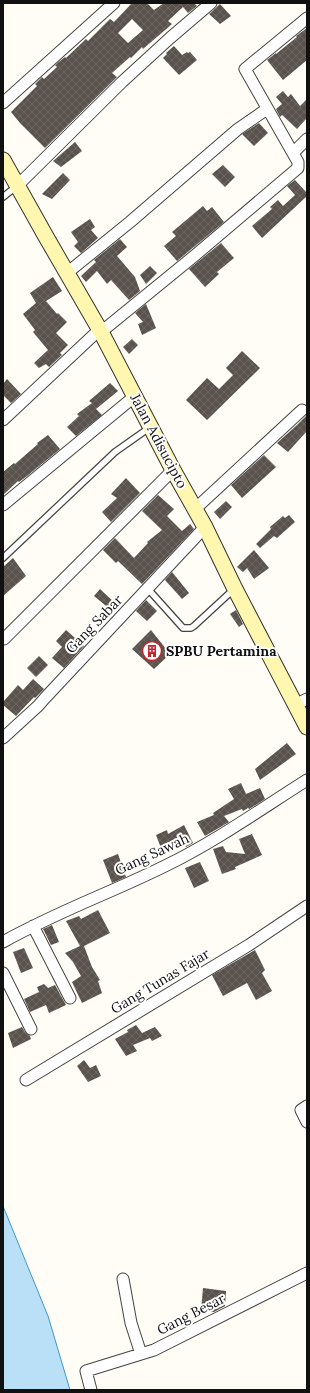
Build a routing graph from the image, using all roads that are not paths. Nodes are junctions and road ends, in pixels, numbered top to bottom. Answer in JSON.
{"nodes":[{"id":1,"x":114,"y":3,"type":"edge"},
{"id":2,"x":211,"y":3,"type":"edge"},
{"id":3,"x":307,"y":18,"type":"edge"},
{"id":4,"x":3,"y":103,"type":"edge"},
{"id":5,"x":266,"y":109,"type":"junction"},
{"id":6,"x":307,"y":139,"type":"edge"},
{"id":7,"x":293,"y":153,"type":"junction"},
{"id":8,"x":3,"y":160,"type":"edge"},
{"id":9,"x":17,"y":186,"type":"junction"},
{"id":10,"x":3,"y":197,"type":"edge"},
{"id":11,"x":67,"y":273,"type":"junction"},
{"id":12,"x":100,"y":331,"type":"junction"},
{"id":13,"x":135,"y":396,"type":"junction"},
{"id":14,"x":302,"y":410,"type":"dead end"},
{"id":15,"x":3,"y":420,"type":"edge"},
{"id":16,"x":151,"y":426,"type":"junction"},
{"id":17,"x":173,"y":470,"type":"junction"},
{"id":18,"x":3,"y":505,"type":"edge"},
{"id":19,"x":195,"y":509,"type":"junction"},
{"id":20,"x":205,"y":527,"type":"junction"},
{"id":21,"x":3,"y":558,"type":"edge"},
{"id":22,"x":148,"y":589,"type":"junction"},
{"id":23,"x":235,"y":589,"type":"junction"},
{"id":24,"x":4,"y":639,"type":"edge"},
{"id":25,"x":302,"y":702,"type":"edge"},
{"id":26,"x":307,"y":727,"type":"edge"},
{"id":27,"x":3,"y":738,"type":"edge"},
{"id":28,"x":307,"y":780,"type":"edge"},
{"id":29,"x":307,"y":906,"type":"edge"},
{"id":30,"x":33,"y":926,"type":"junction"},
{"id":31,"x":3,"y":942,"type":"edge"},
{"id":32,"x":3,"y":973,"type":"edge"},
{"id":33,"x":70,"y":998,"type":"dead end"},
{"id":34,"x":31,"y":1029,"type":"dead end"},
{"id":35,"x":26,"y":1080,"type":"dead end"},
{"id":36,"x":307,"y":1106,"type":"edge"},
{"id":37,"x":307,"y":1122,"type":"edge"},
{"id":38,"x":307,"y":1273,"type":"edge"},
{"id":39,"x":124,"y":1279,"type":"dead end"},
{"id":40,"x":141,"y":1354,"type":"junction"},
{"id":41,"x":91,"y":1390,"type":"edge"}],
"edges":[{"from":1,"to":4,"type":"street"},
{"from":2,"to":9,"type":"street"},
{"from":3,"to":5,"type":"street"},
{"from":5,"to":7,"type":"street"},
{"from":5,"to":11,"type":"street"},
{"from":6,"to":7,"type":"street"},
{"from":7,"to":12,"type":"street"},
{"from":8,"to":9,"type":"main road","name":"Jalan Adisucipto"},
{"from":9,"to":10,"type":"lane"},
{"from":9,"to":11,"type":"main road","name":"Jalan Adisucipto"},
{"from":11,"to":12,"type":"main road","name":"Jalan Adisucipto"},
{"from":12,"to":13,"type":"main road","name":"Jalan Adisucipto"},
{"from":12,"to":15,"type":"street"},
{"from":13,"to":16,"type":"main road","name":"Jalan Adisucipto"},
{"from":13,"to":18,"type":"street"},
{"from":14,"to":19,"type":"street"},
{"from":16,"to":17,"type":"main road","name":"Jalan Adisucipto"},
{"from":16,"to":21,"type":"lane"},
{"from":17,"to":19,"type":"main road","name":"Jalan Adisucipto"},
{"from":17,"to":24,"type":"street"},
{"from":19,"to":20,"type":"main road","name":"Jalan Adisucipto"},
{"from":20,"to":22,"type":"street","name":"Gang Sabar"},
{"from":20,"to":23,"type":"main road","name":"Jalan Adisucipto"},
{"from":22,"to":23,"type":"lane"},
{"from":22,"to":27,"type":"street","name":"Gang Sabar"},
{"from":23,"to":25,"type":"main road","name":"Jalan Adisucipto"},
{"from":25,"to":26,"type":"main road","name":"Jalan Adisucipto"},
{"from":28,"to":30,"type":"street","name":"Gang Sawah"},
{"from":29,"to":35,"type":"street","name":"Gang Tunas Fajar"},
{"from":30,"to":31,"type":"street","name":"Gang Sawah"},
{"from":30,"to":33,"type":"street"},
{"from":32,"to":34,"type":"street"},
{"from":36,"to":37,"type":"street"},
{"from":38,"to":40,"type":"street","name":"Gang Besar"},
{"from":39,"to":40,"type":"street"},
{"from":40,"to":41,"type":"street","name":"Gang Besar"}]}
